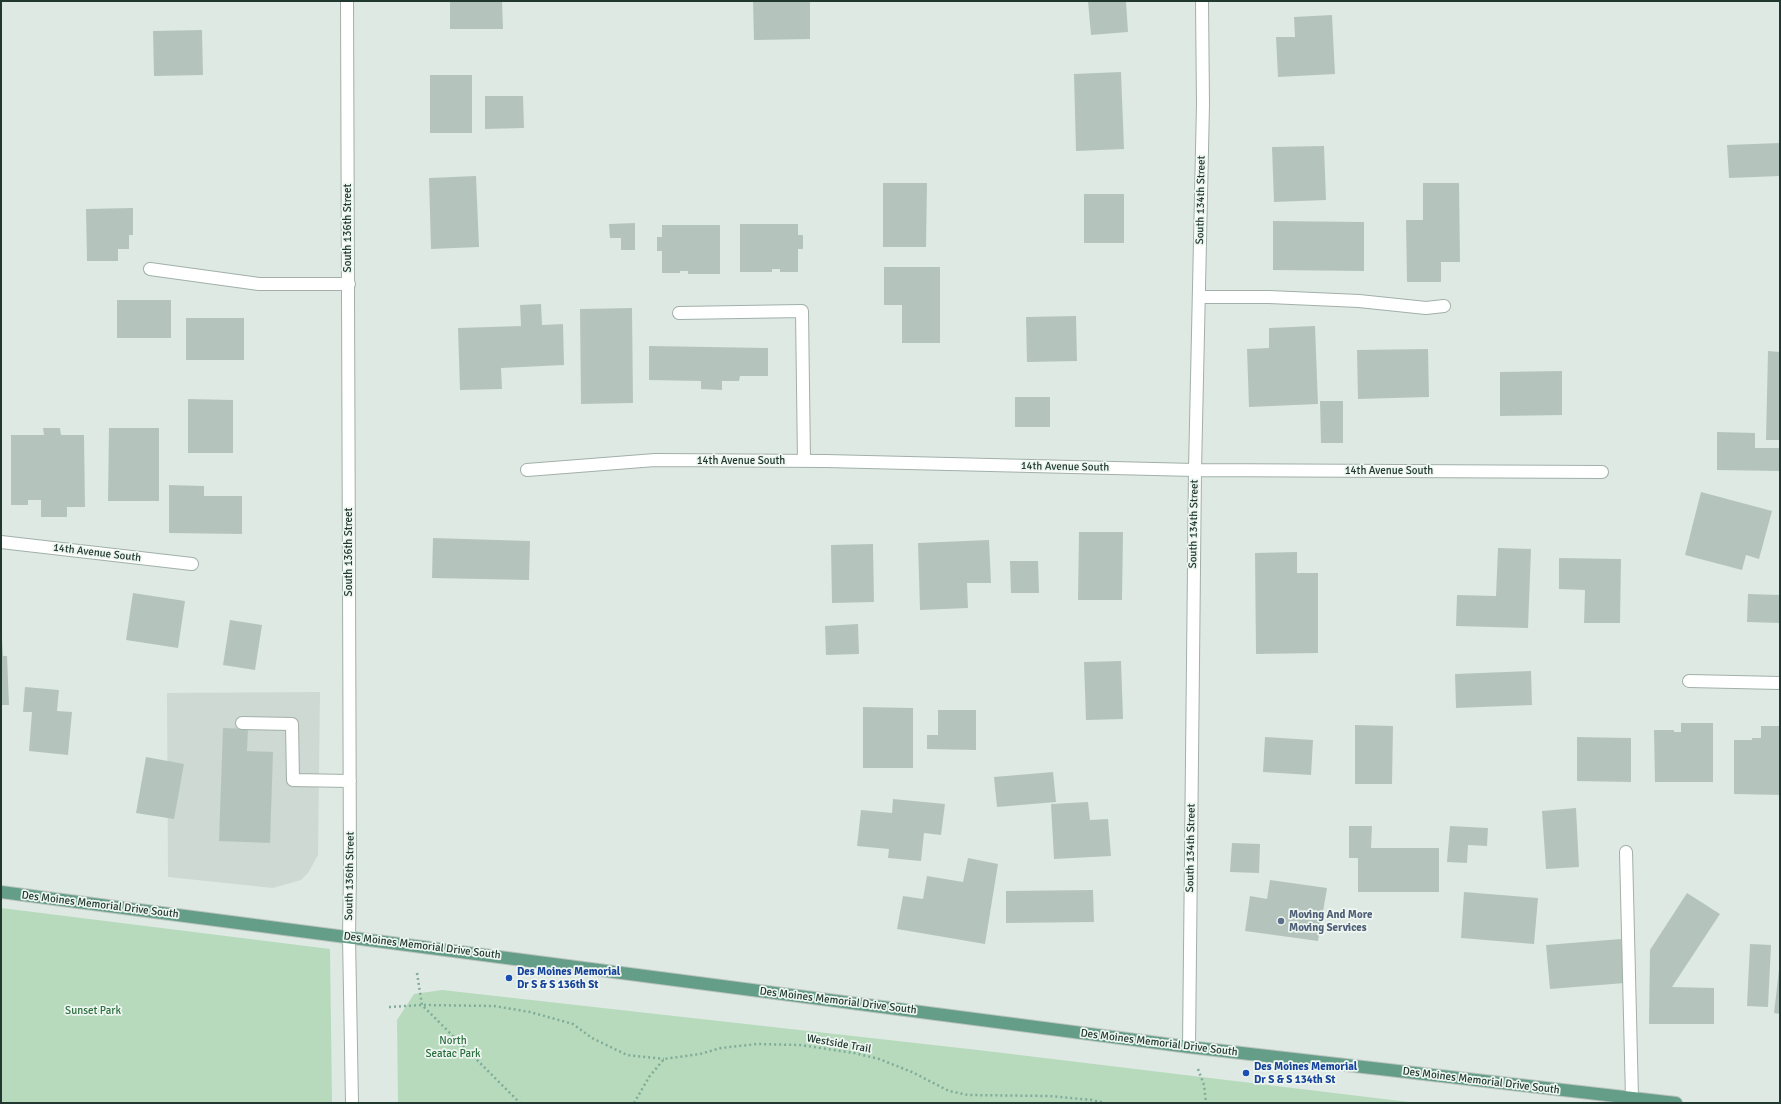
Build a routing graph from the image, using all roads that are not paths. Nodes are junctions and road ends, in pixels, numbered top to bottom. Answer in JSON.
{"nodes":[{"id":1,"x":348,"y":1,"type":"edge"},
{"id":2,"x":1202,"y":1,"type":"edge"},
{"id":3,"x":150,"y":269,"type":"dead end"},
{"id":4,"x":348,"y":284,"type":"junction"},
{"id":5,"x":1199,"y":297,"type":"junction"},
{"id":6,"x":1444,"y":306,"type":"dead end"},
{"id":7,"x":679,"y":313,"type":"dead end"},
{"id":8,"x":804,"y":461,"type":"junction"},
{"id":9,"x":527,"y":470,"type":"dead end"},
{"id":10,"x":1195,"y":470,"type":"junction"},
{"id":11,"x":1602,"y":472,"type":"dead end"},
{"id":12,"x":1,"y":542,"type":"edge"},
{"id":13,"x":192,"y":564,"type":"dead end"},
{"id":14,"x":1689,"y":681,"type":"dead end"},
{"id":15,"x":1780,"y":683,"type":"edge"},
{"id":16,"x":242,"y":723,"type":"dead end"},
{"id":17,"x":350,"y":781,"type":"junction"},
{"id":18,"x":1626,"y":852,"type":"dead end"},
{"id":19,"x":1,"y":892,"type":"edge"},
{"id":20,"x":349,"y":937,"type":"junction"},
{"id":21,"x":1189,"y":1047,"type":"junction"},
{"id":22,"x":1632,"y":1098,"type":"junction"},
{"id":23,"x":352,"y":1103,"type":"edge"},
{"id":24,"x":1676,"y":1103,"type":"edge"}],
"edges":[{"from":1,"to":4,"type":"street","name":"South 136th Street"},
{"from":2,"to":5,"type":"street","name":"South 134th Street"},
{"from":3,"to":4,"type":"street"},
{"from":4,"to":17,"type":"street","name":"South 136th Street"},
{"from":5,"to":6,"type":"street"},
{"from":5,"to":10,"type":"street","name":"South 134th Street"},
{"from":7,"to":8,"type":"street"},
{"from":8,"to":9,"type":"street","name":"14th Avenue South"},
{"from":8,"to":10,"type":"street","name":"14th Avenue South"},
{"from":10,"to":11,"type":"street","name":"14th Avenue South"},
{"from":10,"to":21,"type":"street","name":"South 134th Street"},
{"from":12,"to":13,"type":"street","name":"14th Avenue South"},
{"from":14,"to":15,"type":"street"},
{"from":16,"to":17,"type":"street"},
{"from":17,"to":20,"type":"street","name":"South 136th Street"},
{"from":18,"to":22,"type":"street"},
{"from":19,"to":20,"type":"main road","name":"Des Moines Memorial Drive South"},
{"from":20,"to":21,"type":"main road","name":"Des Moines Memorial Drive South"},
{"from":20,"to":23,"type":"street","name":"South 136th Street"},
{"from":21,"to":22,"type":"main road","name":"Des Moines Memorial Drive South"},
{"from":22,"to":24,"type":"main road","name":"Des Moines Memorial Drive South"}]}
